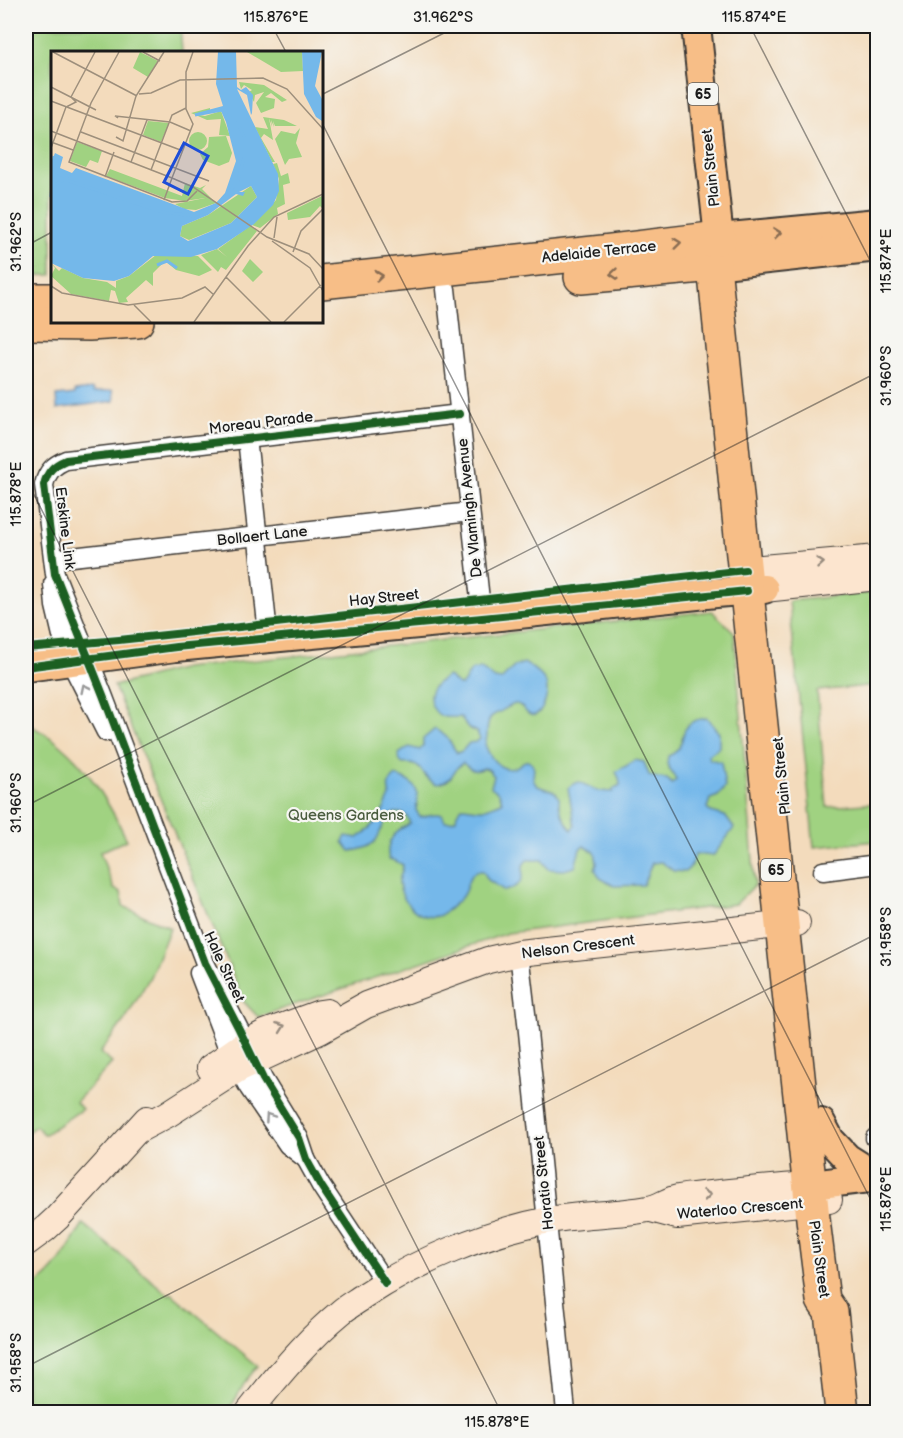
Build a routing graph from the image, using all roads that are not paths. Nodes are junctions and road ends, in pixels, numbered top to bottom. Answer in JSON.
{"nodes":[{"id":1,"x":696,"y":26,"type":"edge"},
{"id":2,"x":878,"y":223,"type":"edge"},
{"id":3,"x":878,"y":248,"type":"edge"},
{"id":4,"x":721,"y":256,"type":"junction"},
{"id":5,"x":322,"y":282,"type":"edge"},
{"id":6,"x":447,"y":290,"type":"junction"},
{"id":7,"x":26,"y":300,"type":"edge"},
{"id":8,"x":51,"y":300,"type":"edge"},
{"id":9,"x":322,"y":303,"type":"edge"},
{"id":10,"x":121,"y":322,"type":"edge"},
{"id":11,"x":26,"y":323,"type":"edge"},
{"id":12,"x":460,"y":414,"type":"junction"},
{"id":13,"x":247,"y":438,"type":"junction"},
{"id":14,"x":66,"y":460,"type":"joint"},
{"id":15,"x":470,"y":512,"type":"junction"},
{"id":16,"x":257,"y":536,"type":"junction"},
{"id":17,"x":878,"y":558,"type":"edge"},
{"id":18,"x":55,"y":566,"type":"junction"},
{"id":19,"x":878,"y":577,"type":"edge"},
{"id":20,"x":754,"y":579,"type":"junction"},
{"id":21,"x":481,"y":610,"type":"junction"},
{"id":22,"x":267,"y":624,"type":"junction"},
{"id":23,"x":26,"y":648,"type":"edge"},
{"id":24,"x":76,"y":651,"type":"junction"},
{"id":25,"x":26,"y":667,"type":"edge"},
{"id":26,"x":878,"y":864,"type":"edge"},
{"id":27,"x":823,"y":871,"type":"dead end"},
{"id":28,"x":790,"y":924,"type":"junction"},
{"id":29,"x":519,"y":953,"type":"junction"},
{"id":30,"x":242,"y":1057,"type":"junction"},
{"id":31,"x":820,"y":1123,"type":"junction"},
{"id":32,"x":877,"y":1177,"type":"edge"},
{"id":33,"x":820,"y":1193,"type":"junction"},
{"id":34,"x":878,"y":1195,"type":"edge"},
{"id":35,"x":548,"y":1221,"type":"junction"},
{"id":36,"x":26,"y":1243,"type":"edge"},
{"id":37,"x":385,"y":1282,"type":"junction"},
{"id":38,"x":249,"y":1413,"type":"edge"},
{"id":39,"x":566,"y":1413,"type":"edge"},
{"id":40,"x":842,"y":1413,"type":"edge"}],
"edges":[{"from":1,"to":4,"type":"main road","name":"Plain Street","number":"65"},
{"from":4,"to":2,"type":"main road","name":"Adelaide Terrace","one_way":true},
{"from":3,"to":4,"type":"main road","name":"Adelaide Terrace"},
{"from":5,"to":4,"type":"highway","name":"Adelaide Terrace","one_way":true},
{"from":4,"to":6,"type":"highway","name":"Adelaide Terrace","one_way":true},
{"from":4,"to":20,"type":"highway","name":"Plain Street","number":"65"},
{"from":6,"to":9,"type":"highway","name":"Adelaide Terrace"},
{"from":6,"to":12,"type":"street","name":"De Vlamingh Avenue"},
{"from":7,"to":8,"type":"highway"},
{"from":10,"to":11,"type":"highway"},
{"from":12,"to":13,"type":"street","name":"Moreau Parade"},
{"from":12,"to":15,"type":"street","name":"De Vlamingh Avenue"},
{"from":13,"to":14,"type":"street","name":"Moreau Parade"},
{"from":13,"to":16,"type":"street"},
{"from":14,"to":18,"type":"street","name":"Erskine Link"},
{"from":15,"to":16,"type":"street","name":"Bollaert Lane"},
{"from":15,"to":21,"type":"street","name":"De Vlamingh Avenue"},
{"from":16,"to":18,"type":"street","name":"Bollaert Lane"},
{"from":16,"to":22,"type":"street"},
{"from":20,"to":17,"type":"street","name":"Hay Street","one_way":true},
{"from":18,"to":24,"type":"street","name":"Erskine Link"},
{"from":19,"to":20,"type":"street","name":"Hay Street"},
{"from":20,"to":21,"type":"main road","name":"Hay Street"},
{"from":20,"to":28,"type":"highway","name":"Plain Street","number":"65"},
{"from":21,"to":22,"type":"main road","name":"Hay Street"},
{"from":21,"to":24,"type":"main road","name":"Hay Street"},
{"from":22,"to":24,"type":"main road","name":"Hay Street"},
{"from":23,"to":24,"type":"main road","name":"Hay Street"},
{"from":24,"to":25,"type":"main road","name":"Hay Street"},
{"from":24,"to":30,"type":"street","name":"Hale Street"},
{"from":26,"to":27,"type":"street"},
{"from":28,"to":29,"type":"street","name":"Nelson Crescent"},
{"from":28,"to":31,"type":"highway","name":"Plain Street","number":"65"},
{"from":28,"to":33,"type":"highway","name":"Plain Street","number":"65"},
{"from":29,"to":30,"type":"street","name":"Nelson Crescent"},
{"from":29,"to":35,"type":"street","name":"Horatio Street"},
{"from":30,"to":36,"type":"street","name":"Nelson Crescent"},
{"from":30,"to":37,"type":"street","name":"Hale Street"},
{"from":31,"to":32,"type":"main road"},
{"from":31,"to":33,"type":"highway","name":"Plain Street","number":"65"},
{"from":32,"to":33,"type":"main road"},
{"from":33,"to":34,"type":"main road"},
{"from":33,"to":35,"type":"street","name":"Waterloo Crescent"},
{"from":33,"to":40,"type":"highway","name":"Plain Street"},
{"from":35,"to":37,"type":"street","name":"Waterloo Crescent"},
{"from":35,"to":39,"type":"street","name":"Horatio Street"},
{"from":37,"to":38,"type":"street","name":"Waterloo Crescent"}]}
